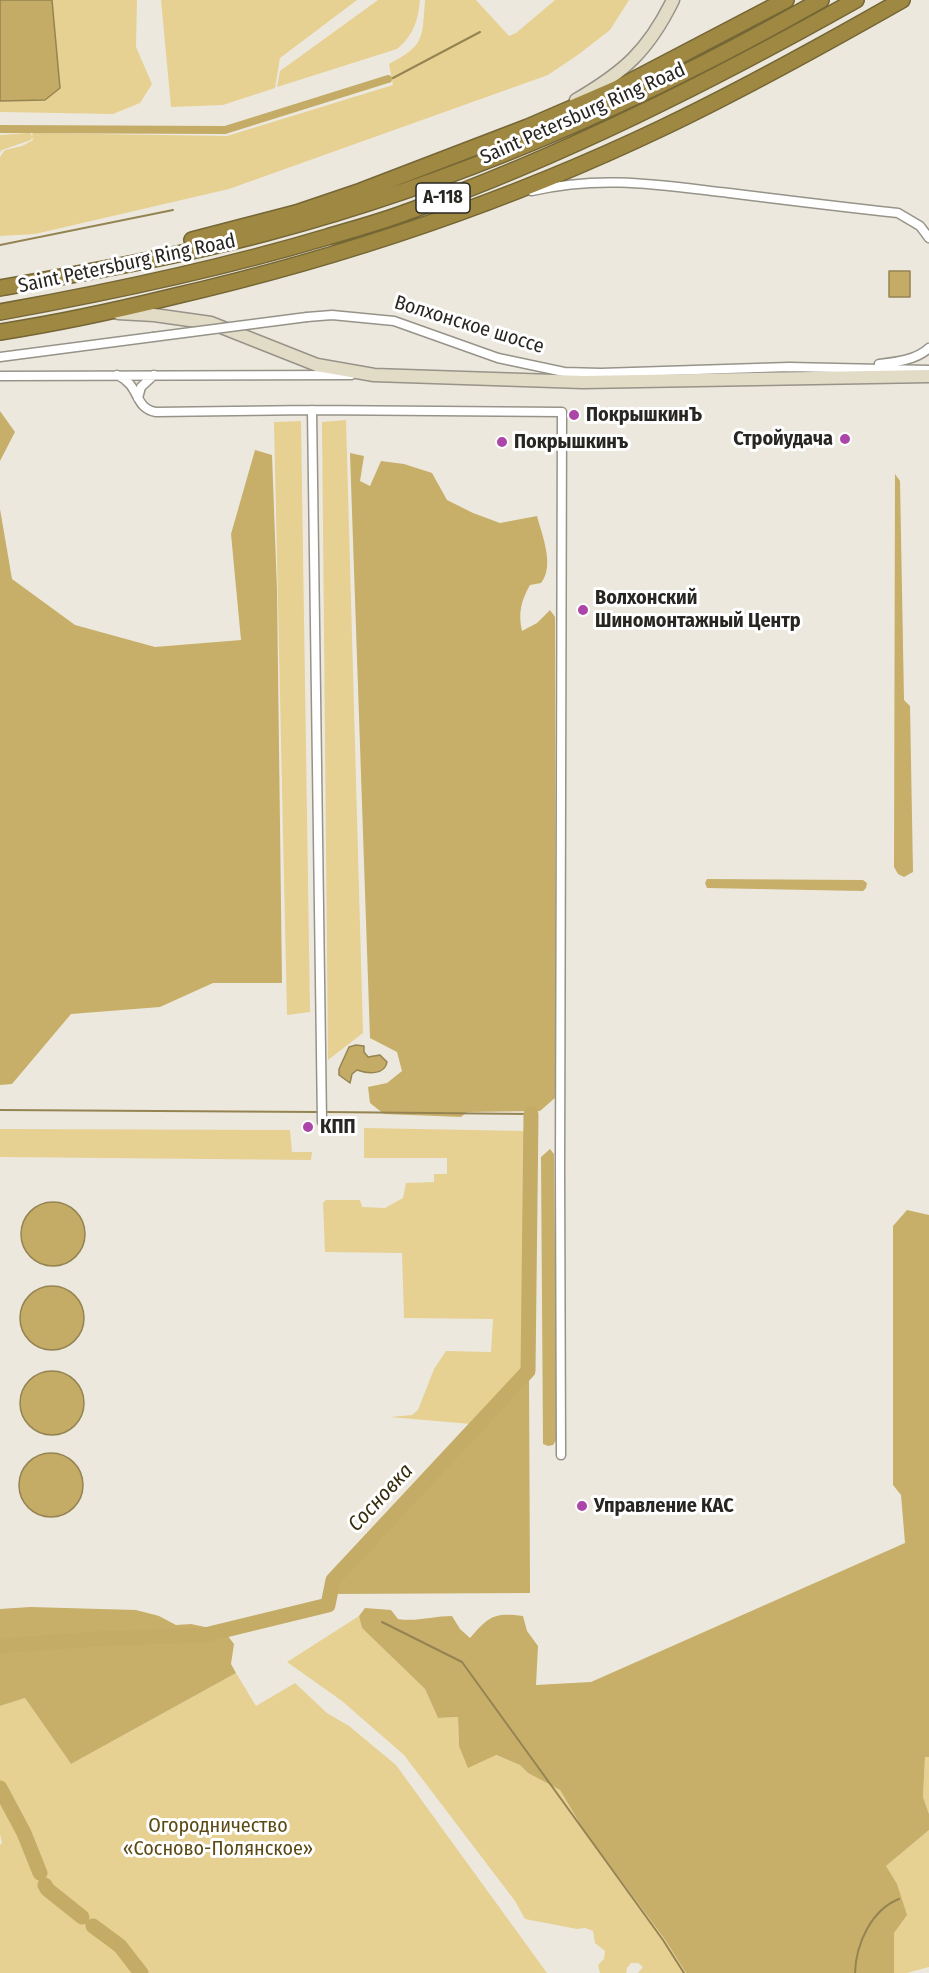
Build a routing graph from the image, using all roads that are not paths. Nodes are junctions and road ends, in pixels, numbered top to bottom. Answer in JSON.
{"nodes":[{"id":1,"x":673,"y":0,"type":"edge"},
{"id":2,"x":786,"y":0,"type":"edge"},
{"id":3,"x":821,"y":0,"type":"edge"},
{"id":4,"x":856,"y":0,"type":"edge"},
{"id":5,"x":902,"y":0,"type":"edge"},
{"id":6,"x":528,"y":127,"type":"junction"},
{"id":7,"x":497,"y":200,"type":"junction"},
{"id":8,"x":929,"y":238,"type":"edge"},
{"id":9,"x":85,"y":272,"type":"junction"},
{"id":10,"x":0,"y":288,"type":"edge"},
{"id":11,"x":0,"y":312,"type":"edge"},
{"id":12,"x":102,"y":313,"type":"junction"},
{"id":13,"x":0,"y":332,"type":"edge"},
{"id":14,"x":929,"y":348,"type":"edge"},
{"id":15,"x":0,"y":357,"type":"edge"},
{"id":16,"x":837,"y":368,"type":"junction"},
{"id":17,"x":928,"y":374,"type":"edge"},
{"id":18,"x":117,"y":375,"type":"junction"},
{"id":19,"x":155,"y":375,"type":"junction"},
{"id":20,"x":374,"y":375,"type":"junction"},
{"id":21,"x":0,"y":376,"type":"edge"},
{"id":22,"x":138,"y":398,"type":"junction"},
{"id":23,"x":312,"y":410,"type":"junction"},
{"id":24,"x":322,"y":1122,"type":"dead end"},
{"id":25,"x":561,"y":1455,"type":"dead end"}],
"edges":[{"from":1,"to":6,"type":"main road"},
{"from":2,"to":6,"type":"highway"},
{"from":3,"to":9,"type":"highway","name":"Saint Petersburg Ring Road","number":"А-118"},
{"from":4,"to":11,"type":"highway","name":"Saint Petersburg Ring Road","number":"А-118"},
{"from":5,"to":7,"type":"highway"},
{"from":6,"to":9,"type":"highway"},
{"from":7,"to":8,"type":"street"},
{"from":7,"to":12,"type":"highway"},
{"from":9,"to":10,"type":"highway","name":"Saint Petersburg Ring Road","number":"А-118"},
{"from":12,"to":13,"type":"highway"},
{"from":12,"to":20,"type":"main road"},
{"from":14,"to":16,"type":"street"},
{"from":15,"to":16,"type":"street","name":"Волхонское шоссе","bridge":true},
{"from":16,"to":17,"type":"street","name":"Волхонское шоссе"},
{"from":17,"to":20,"type":"main road","name":"Волхонское шоссе"},
{"from":18,"to":19,"type":"street","name":"Волхонское шоссе"},
{"from":18,"to":21,"type":"street","name":"Волхонское шоссе"},
{"from":18,"to":22,"type":"street"},
{"from":19,"to":20,"type":"street","name":"Волхонское шоссе"},
{"from":19,"to":22,"type":"street"},
{"from":22,"to":23,"type":"street"},
{"from":23,"to":24,"type":"street"},
{"from":23,"to":25,"type":"street"}]}
